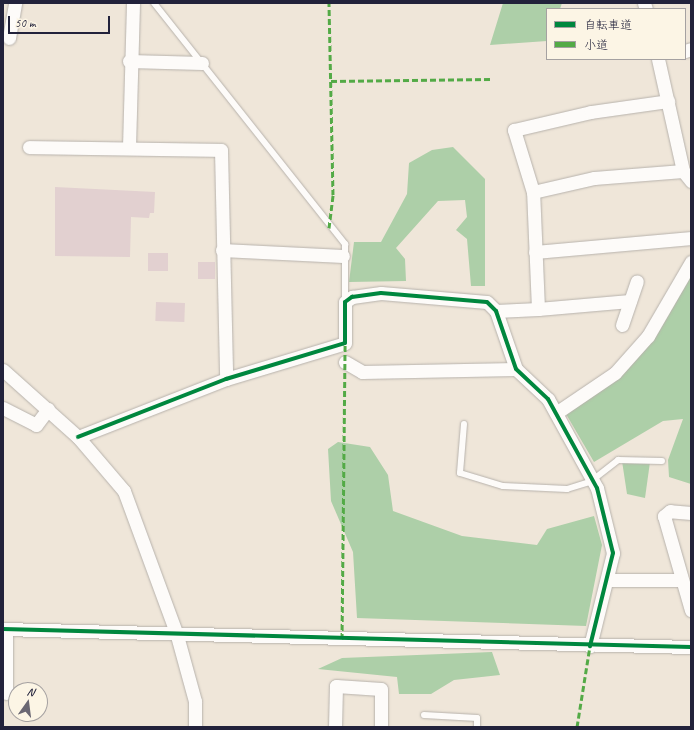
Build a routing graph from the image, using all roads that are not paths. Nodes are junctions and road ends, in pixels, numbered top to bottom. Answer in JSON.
{"nodes":[{"id":1,"x":15,"y":3,"type":"edge"},
{"id":2,"x":132,"y":3,"type":"edge"},
{"id":3,"x":154,"y":3,"type":"edge"},
{"id":4,"x":9,"y":38,"type":"dead end"},
{"id":5,"x":658,"y":60,"type":"edge"},
{"id":6,"x":129,"y":61,"type":"junction"},
{"id":7,"x":202,"y":63,"type":"junction"},
{"id":8,"x":668,"y":101,"type":"junction"},
{"id":9,"x":29,"y":147,"type":"dead end"},
{"id":10,"x":128,"y":147,"type":"junction"},
{"id":11,"x":682,"y":171,"type":"junction"},
{"id":12,"x":691,"y":182,"type":"edge"},
{"id":13,"x":532,"y":192,"type":"junction"},
{"id":14,"x":691,"y":238,"type":"edge"},
{"id":15,"x":222,"y":250,"type":"junction"},
{"id":16,"x":535,"y":252,"type":"junction"},
{"id":17,"x":343,"y":256,"type":"junction"},
{"id":18,"x":691,"y":262,"type":"edge"},
{"id":19,"x":637,"y":281,"type":"dead end"},
{"id":20,"x":630,"y":301,"type":"junction"},
{"id":21,"x":345,"y":302,"type":"junction"},
{"id":22,"x":538,"y":309,"type":"junction"},
{"id":23,"x":496,"y":311,"type":"junction"},
{"id":24,"x":622,"y":325,"type":"dead end"},
{"id":25,"x":345,"y":362,"type":"dead end"},
{"id":26,"x":516,"y":369,"type":"junction"},
{"id":27,"x":3,"y":370,"type":"edge"},
{"id":28,"x":226,"y":379,"type":"junction"},
{"id":29,"x":3,"y":408,"type":"edge"},
{"id":30,"x":48,"y":409,"type":"junction"},
{"id":31,"x":556,"y":412,"type":"junction"},
{"id":32,"x":464,"y":424,"type":"dead end"},
{"id":33,"x":78,"y":437,"type":"junction"},
{"id":34,"x":662,"y":461,"type":"dead end"},
{"id":35,"x":593,"y":480,"type":"junction"},
{"id":36,"x":691,"y":513,"type":"edge"},
{"id":37,"x":606,"y":580,"type":"junction"},
{"id":38,"x":682,"y":580,"type":"junction"},
{"id":39,"x":691,"y":610,"type":"edge"},
{"id":40,"x":4,"y":630,"type":"edge"},
{"id":41,"x":176,"y":632,"type":"junction"},
{"id":42,"x":590,"y":646,"type":"junction"},
{"id":43,"x":691,"y":647,"type":"edge"},
{"id":44,"x":6,"y":692,"type":"dead end"},
{"id":45,"x":424,"y":715,"type":"dead end"},
{"id":46,"x":195,"y":727,"type":"edge"},
{"id":47,"x":335,"y":727,"type":"edge"},
{"id":48,"x":381,"y":727,"type":"edge"},
{"id":49,"x":477,"y":727,"type":"edge"}],
"edges":[{"from":1,"to":4,"type":"street"},
{"from":2,"to":6,"type":"street"},
{"from":3,"to":7,"type":"lane"},
{"from":5,"to":8,"type":"street"},
{"from":6,"to":7,"type":"street"},
{"from":6,"to":10,"type":"street"},
{"from":7,"to":17,"type":"lane"},
{"from":8,"to":11,"type":"street"},
{"from":8,"to":13,"type":"street"},
{"from":9,"to":10,"type":"street"},
{"from":10,"to":15,"type":"street"},
{"from":11,"to":12,"type":"street"},
{"from":11,"to":13,"type":"street"},
{"from":13,"to":16,"type":"street"},
{"from":14,"to":16,"type":"street"},
{"from":15,"to":17,"type":"street"},
{"from":15,"to":28,"type":"street"},
{"from":16,"to":22,"type":"street"},
{"from":17,"to":21,"type":"lane"},
{"from":18,"to":31,"type":"street"},
{"from":19,"to":20,"type":"street"},
{"from":20,"to":22,"type":"street"},
{"from":20,"to":24,"type":"street"},
{"from":21,"to":23,"type":"street"},
{"from":21,"to":28,"type":"street"},
{"from":22,"to":23,"type":"street"},
{"from":23,"to":26,"type":"street"},
{"from":25,"to":26,"type":"street"},
{"from":26,"to":31,"type":"street"},
{"from":27,"to":30,"type":"street"},
{"from":28,"to":33,"type":"street"},
{"from":29,"to":30,"type":"street"},
{"from":30,"to":33,"type":"street"},
{"from":31,"to":35,"type":"street"},
{"from":32,"to":35,"type":"lane"},
{"from":33,"to":41,"type":"street"},
{"from":34,"to":35,"type":"lane"},
{"from":35,"to":37,"type":"street"},
{"from":36,"to":38,"type":"street"},
{"from":37,"to":38,"type":"street"},
{"from":37,"to":42,"type":"street"},
{"from":38,"to":39,"type":"street"},
{"from":40,"to":41,"type":"street"},
{"from":40,"to":44,"type":"street"},
{"from":41,"to":42,"type":"street"},
{"from":41,"to":46,"type":"street"},
{"from":42,"to":43,"type":"street"},
{"from":45,"to":49,"type":"lane"},
{"from":47,"to":48,"type":"street"}]}
